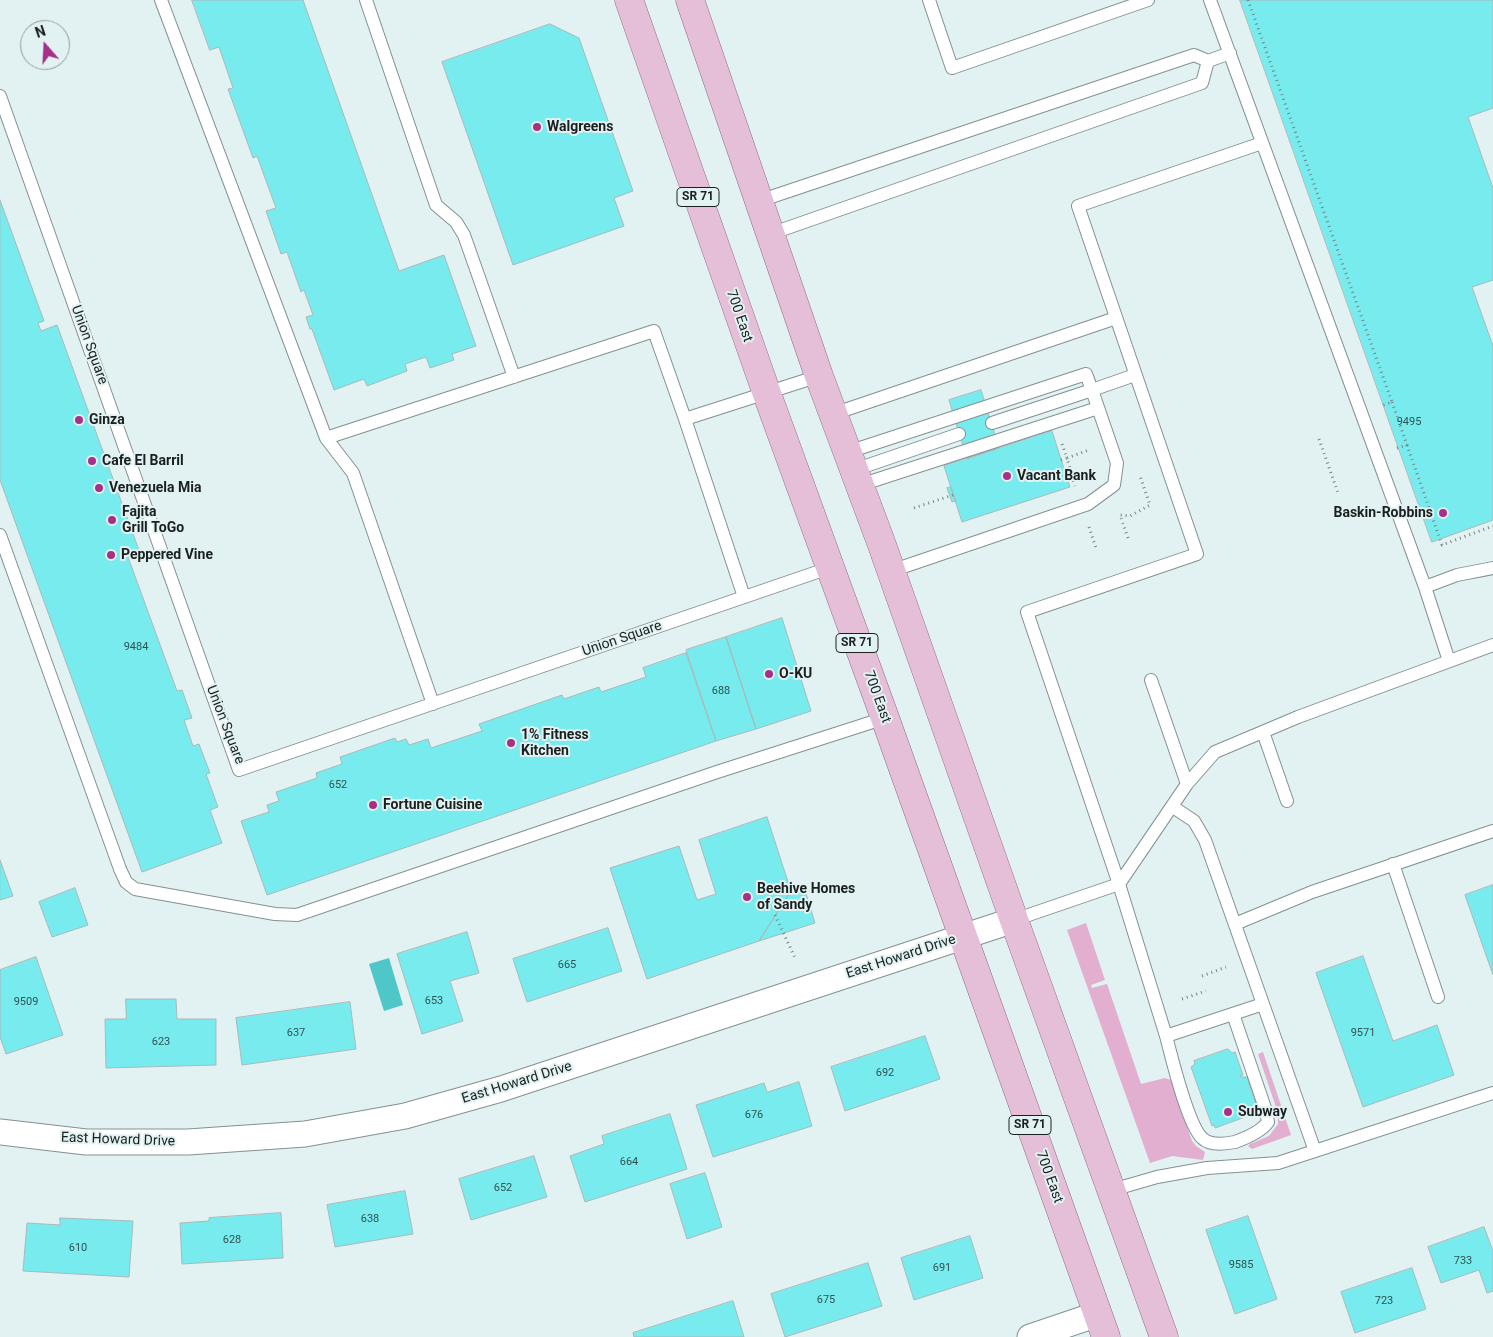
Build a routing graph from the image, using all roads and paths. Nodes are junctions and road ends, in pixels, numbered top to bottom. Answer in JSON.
{"nodes":[{"id":1,"x":161,"y":0,"type":"edge"},
{"id":2,"x":366,"y":0,"type":"edge"},
{"id":3,"x":629,"y":0,"type":"edge"},
{"id":4,"x":690,"y":0,"type":"edge"},
{"id":5,"x":929,"y":0,"type":"edge"},
{"id":6,"x":1148,"y":0,"type":"edge"},
{"id":7,"x":1210,"y":0,"type":"edge"},
{"id":8,"x":1248,"y":0,"type":"edge"},
{"id":9,"x":1230,"y":53,"type":"junction"},
{"id":10,"x":1208,"y":61,"type":"junction"},
{"id":11,"x":0,"y":96,"type":"edge"},
{"id":12,"x":1262,"y":143,"type":"junction"},
{"id":13,"x":759,"y":201,"type":"junction"},
{"id":14,"x":770,"y":234,"type":"junction"},
{"id":15,"x":1116,"y":318,"type":"junction"},
{"id":16,"x":1135,"y":375,"type":"junction"},
{"id":17,"x":819,"y":376,"type":"junction"},
{"id":18,"x":514,"y":377,"type":"junction"},
{"id":19,"x":1092,"y":390,"type":"junction"},
{"id":20,"x":767,"y":394,"type":"junction"},
{"id":21,"x":1392,"y":402,"type":"junction"},
{"id":22,"x":1378,"y":406,"type":"dead end"},
{"id":23,"x":1098,"y":408,"type":"junction"},
{"id":24,"x":833,"y":414,"type":"junction"},
{"id":25,"x":685,"y":419,"type":"junction"},
{"id":26,"x":992,"y":423,"type":"dead end"},
{"id":27,"x":960,"y":434,"type":"dead end"},
{"id":28,"x":326,"y":438,"type":"junction"},
{"id":29,"x":1319,"y":439,"type":"dead end"},
{"id":30,"x":1407,"y":445,"type":"junction"},
{"id":31,"x":1096,"y":447,"type":"dead end"},
{"id":32,"x":1394,"y":450,"type":"dead end"},
{"id":33,"x":1067,"y":458,"type":"junction"},
{"id":34,"x":1060,"y":460,"type":"dead end"},
{"id":35,"x":854,"y":469,"type":"junction"},
{"id":36,"x":1076,"y":486,"type":"dead end"},
{"id":37,"x":1338,"y":493,"type":"dead end"},
{"id":38,"x":953,"y":495,"type":"dead end"},
{"id":39,"x":914,"y":508,"type":"dead end"},
{"id":40,"x":1120,"y":515,"type":"dead end"},
{"id":41,"x":1088,"y":524,"type":"dead end"},
{"id":42,"x":1493,"y":526,"type":"edge"},
{"id":43,"x":0,"y":535,"type":"edge"},
{"id":44,"x":1128,"y":538,"type":"dead end"},
{"id":45,"x":1096,"y":548,"type":"dead end"},
{"id":46,"x":830,"y":568,"type":"junction"},
{"id":47,"x":1493,"y":568,"type":"edge"},
{"id":48,"x":891,"y":571,"type":"junction"},
{"id":49,"x":1425,"y":588,"type":"junction"},
{"id":50,"x":744,"y":597,"type":"junction"},
{"id":51,"x":1493,"y":645,"type":"edge"},
{"id":52,"x":1449,"y":661,"type":"junction"},
{"id":53,"x":1151,"y":680,"type":"dead end"},
{"id":54,"x":433,"y":704,"type":"junction"},
{"id":55,"x":885,"y":718,"type":"junction"},
{"id":56,"x":1263,"y":732,"type":"junction"},
{"id":57,"x":1187,"y":784,"type":"junction"},
{"id":58,"x":1287,"y":801,"type":"dead end"},
{"id":59,"x":1173,"y":807,"type":"junction"},
{"id":60,"x":1493,"y":831,"type":"edge"},
{"id":61,"x":1394,"y":864,"type":"junction"},
{"id":62,"x":1120,"y":884,"type":"junction"},
{"id":63,"x":775,"y":915,"type":"dead end"},
{"id":64,"x":1014,"y":920,"type":"junction"},
{"id":65,"x":1235,"y":924,"type":"junction"},
{"id":66,"x":962,"y":936,"type":"junction"},
{"id":67,"x":796,"y":960,"type":"dead end"},
{"id":68,"x":1229,"y":966,"type":"dead end"},
{"id":69,"x":1202,"y":976,"type":"dead end"},
{"id":70,"x":1206,"y":991,"type":"dead end"},
{"id":71,"x":1438,"y":997,"type":"dead end"},
{"id":72,"x":1182,"y":999,"type":"dead end"},
{"id":73,"x":1263,"y":1004,"type":"junction"},
{"id":74,"x":1233,"y":1014,"type":"junction"},
{"id":75,"x":1166,"y":1036,"type":"junction"},
{"id":76,"x":1493,"y":1093,"type":"edge"},
{"id":77,"x":0,"y":1132,"type":"edge"},
{"id":78,"x":1231,"y":1143,"type":"junction"},
{"id":79,"x":1314,"y":1151,"type":"junction"},
{"id":80,"x":1236,"y":1165,"type":"junction"},
{"id":81,"x":1112,"y":1190,"type":"junction"},
{"id":82,"x":1102,"y":1326,"type":"edge"},
{"id":83,"x":1030,"y":1337,"type":"edge"},
{"id":84,"x":1164,"y":1337,"type":"edge"}],
"edges":[{"from":1,"to":28,"type":"lane"},
{"from":2,"to":18,"type":"lane"},
{"from":3,"to":20,"type":"main road","name":"700 East","number":"SR 71"},
{"from":4,"to":13,"type":"main road"},
{"from":5,"to":6,"type":"lane"},
{"from":7,"to":9,"type":"lane"},
{"from":8,"to":21,"type":"path"},
{"from":9,"to":10,"type":"lane"},
{"from":9,"to":12,"type":"lane"},
{"from":10,"to":13,"type":"lane"},
{"from":10,"to":14,"type":"lane"},
{"from":11,"to":54,"type":"lane","name":"Union Square"},
{"from":12,"to":15,"type":"lane"},
{"from":12,"to":49,"type":"lane"},
{"from":13,"to":14,"type":"main road"},
{"from":14,"to":17,"type":"main road"},
{"from":15,"to":16,"type":"lane"},
{"from":15,"to":24,"type":"lane"},
{"from":16,"to":19,"type":"lane"},
{"from":16,"to":62,"type":"lane"},
{"from":17,"to":20,"type":"lane"},
{"from":17,"to":24,"type":"main road"},
{"from":18,"to":25,"type":"lane"},
{"from":18,"to":28,"type":"lane"},
{"from":19,"to":23,"type":"lane"},
{"from":19,"to":26,"type":"lane"},
{"from":19,"to":35,"type":"lane"},
{"from":20,"to":25,"type":"lane"},
{"from":20,"to":46,"type":"main road","name":"700 East","number":"SR 71"},
{"from":21,"to":22,"type":"path"},
{"from":21,"to":30,"type":"path"},
{"from":23,"to":35,"type":"lane"},
{"from":23,"to":48,"type":"lane"},
{"from":24,"to":35,"type":"main road"},
{"from":25,"to":50,"type":"lane"},
{"from":27,"to":35,"type":"lane"},
{"from":28,"to":54,"type":"lane"},
{"from":29,"to":37,"type":"path"},
{"from":30,"to":32,"type":"path"},
{"from":30,"to":42,"type":"path"},
{"from":31,"to":33,"type":"path"},
{"from":33,"to":34,"type":"path"},
{"from":33,"to":36,"type":"path"},
{"from":35,"to":48,"type":"main road"},
{"from":38,"to":39,"type":"path"},
{"from":40,"to":44,"type":"path"},
{"from":41,"to":45,"type":"path"},
{"from":43,"to":55,"type":"lane"},
{"from":46,"to":50,"type":"lane","name":"Union Square"},
{"from":46,"to":55,"type":"main road","name":"700 East","number":"SR 71"},
{"from":47,"to":49,"type":"lane"},
{"from":48,"to":64,"type":"main road"},
{"from":49,"to":52,"type":"lane"},
{"from":50,"to":54,"type":"lane","name":"Union Square"},
{"from":51,"to":52,"type":"lane"},
{"from":52,"to":56,"type":"lane"},
{"from":53,"to":57,"type":"lane"},
{"from":55,"to":66,"type":"main road","name":"700 East","number":"SR 71"},
{"from":56,"to":57,"type":"lane"},
{"from":56,"to":58,"type":"lane"},
{"from":57,"to":59,"type":"lane"},
{"from":59,"to":62,"type":"lane"},
{"from":59,"to":65,"type":"lane"},
{"from":60,"to":61,"type":"lane"},
{"from":61,"to":65,"type":"lane"},
{"from":61,"to":71,"type":"lane"},
{"from":62,"to":64,"type":"lane"},
{"from":62,"to":75,"type":"lane"},
{"from":63,"to":67,"type":"path"},
{"from":64,"to":66,"type":"street","name":"East Howard Drive"},
{"from":64,"to":81,"type":"main road"},
{"from":65,"to":73,"type":"lane"},
{"from":66,"to":77,"type":"street","name":"East Howard Drive"},
{"from":66,"to":82,"type":"main road","name":"700 East","number":"SR 71"},
{"from":68,"to":69,"type":"path"},
{"from":70,"to":72,"type":"path"},
{"from":73,"to":74,"type":"lane"},
{"from":73,"to":79,"type":"lane"},
{"from":74,"to":75,"type":"lane"},
{"from":74,"to":78,"type":"lane"},
{"from":75,"to":78,"type":"lane"},
{"from":76,"to":79,"type":"lane"},
{"from":78,"to":80,"type":"lane"},
{"from":79,"to":80,"type":"lane"},
{"from":80,"to":81,"type":"lane"},
{"from":81,"to":84,"type":"main road"},
{"from":82,"to":83,"type":"street"}]}
